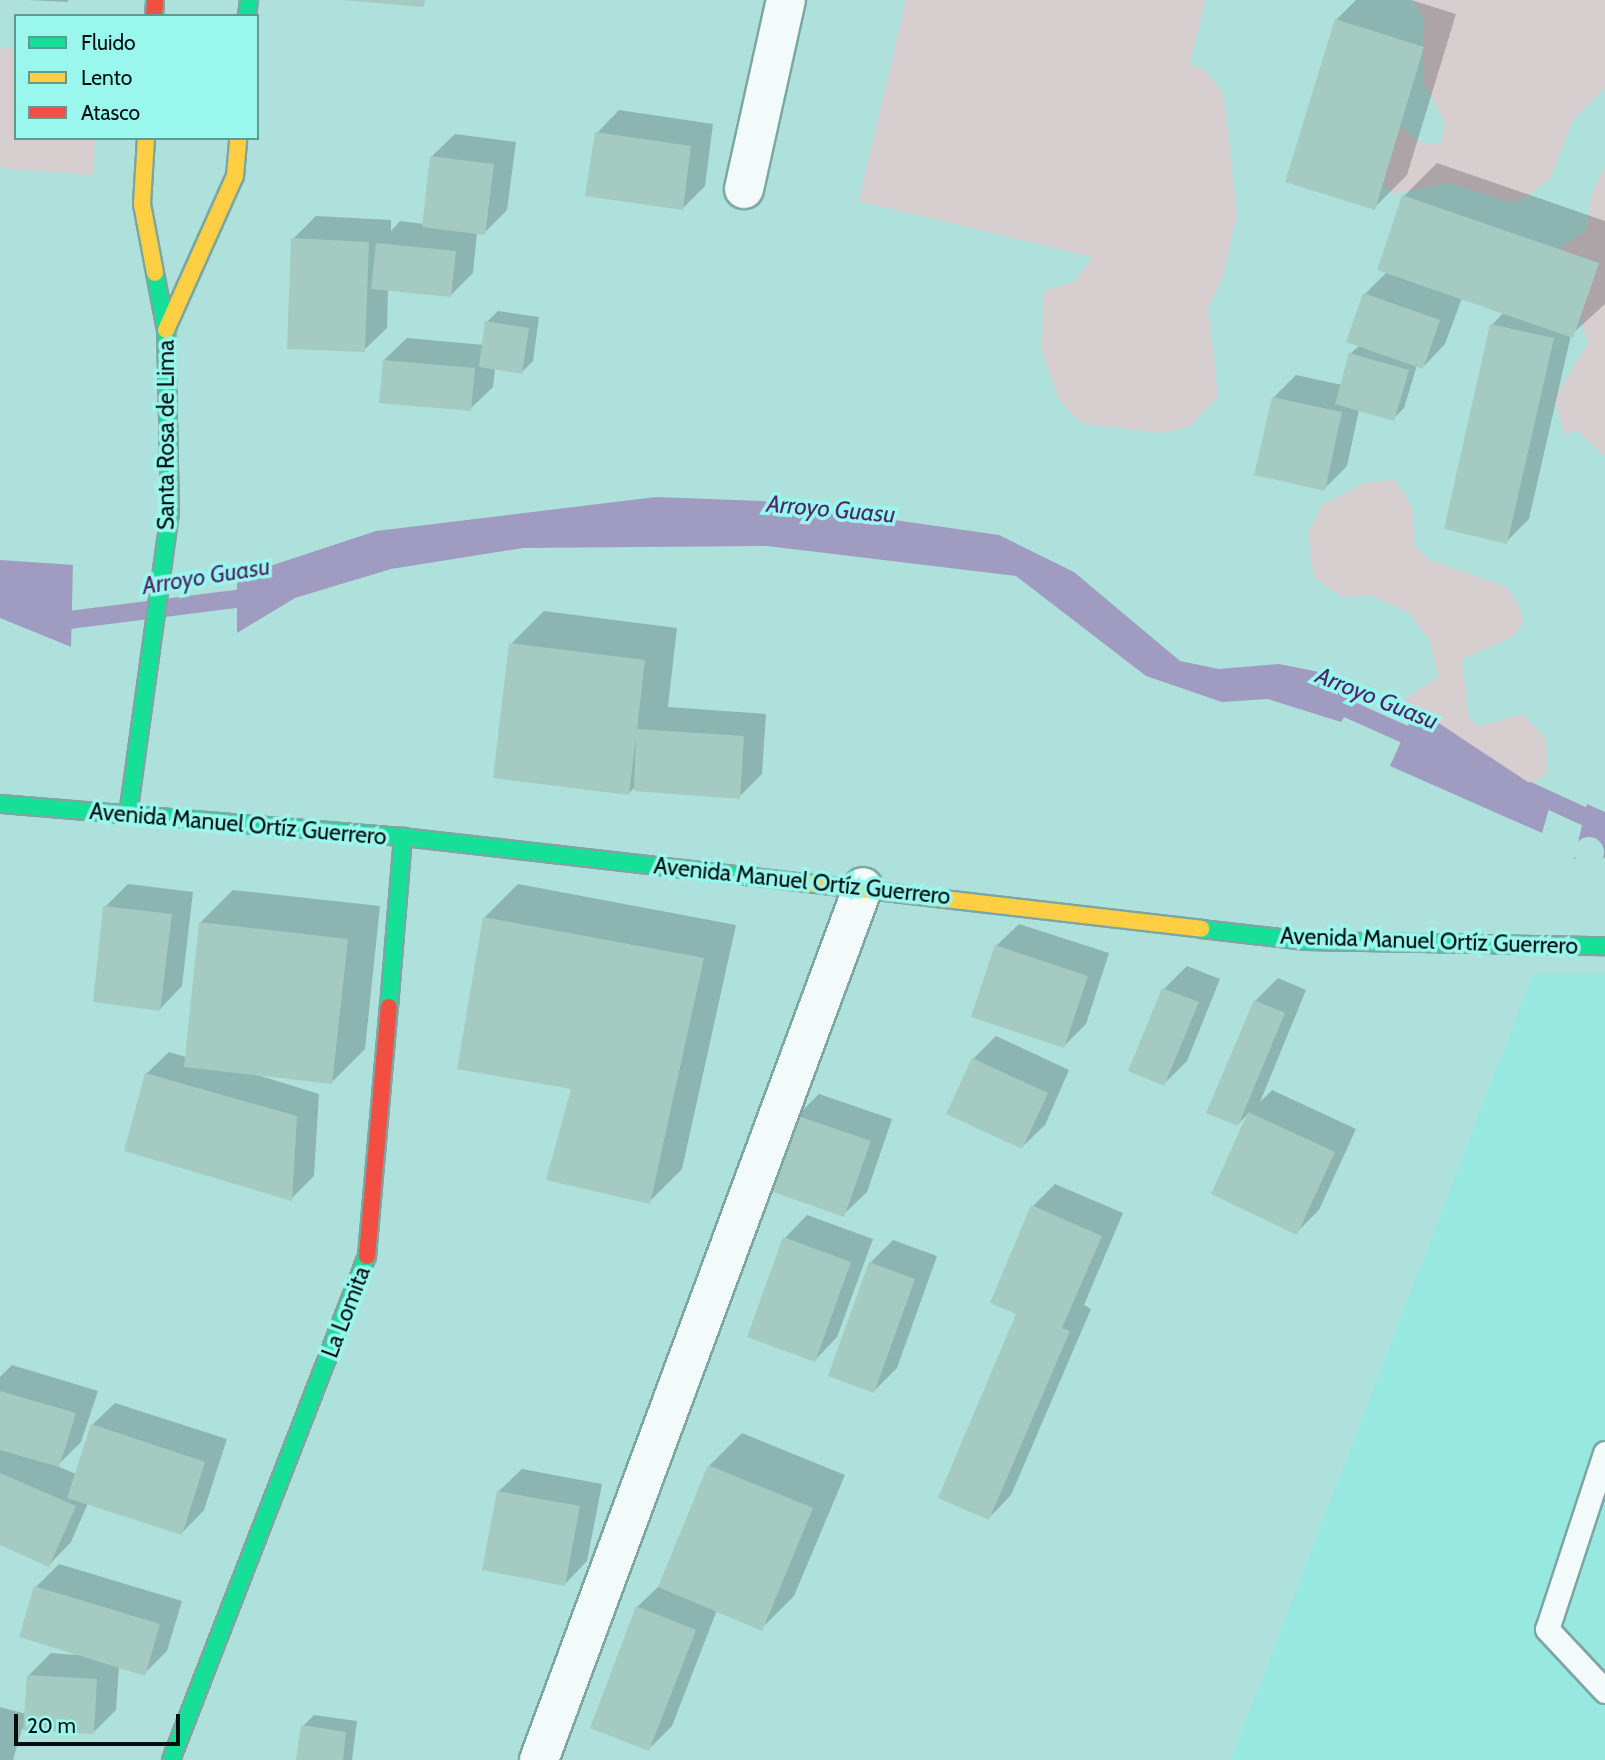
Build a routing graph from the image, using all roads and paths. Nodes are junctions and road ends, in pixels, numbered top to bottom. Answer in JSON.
{"nodes":[{"id":1,"x":786,"y":0,"type":"edge"},
{"id":2,"x":146,"y":140,"type":"edge"},
{"id":3,"x":238,"y":140,"type":"edge"},
{"id":4,"x":744,"y":189,"type":"dead end"},
{"id":5,"x":166,"y":330,"type":"junction"},
{"id":6,"x":0,"y":804,"type":"edge"},
{"id":7,"x":128,"y":815,"type":"junction"},
{"id":8,"x":403,"y":837,"type":"junction"},
{"id":9,"x":863,"y":887,"type":"junction"},
{"id":10,"x":1605,"y":946,"type":"edge"},
{"id":11,"x":1605,"y":1453,"type":"edge"},
{"id":12,"x":1605,"y":1691,"type":"edge"},
{"id":13,"x":171,"y":1760,"type":"edge"},
{"id":14,"x":539,"y":1760,"type":"edge"}],
"edges":[{"from":1,"to":4,"type":"street"},
{"from":2,"to":5,"type":"street","name":"Santa Rosa de Lima"},
{"from":3,"to":5,"type":"street"},
{"from":5,"to":7,"type":"street","name":"Santa Rosa de Lima"},
{"from":6,"to":7,"type":"street","name":"Avenida Manuel Ortíz Guerrero"},
{"from":7,"to":8,"type":"street","name":"Avenida Manuel Ortíz Guerrero"},
{"from":8,"to":9,"type":"street","name":"Avenida Manuel Ortíz Guerrero"},
{"from":8,"to":13,"type":"street","name":"La Lomita"},
{"from":9,"to":10,"type":"street","name":"Avenida Manuel Ortíz Guerrero"},
{"from":9,"to":14,"type":"street"},
{"from":11,"to":12,"type":"lane"}]}
